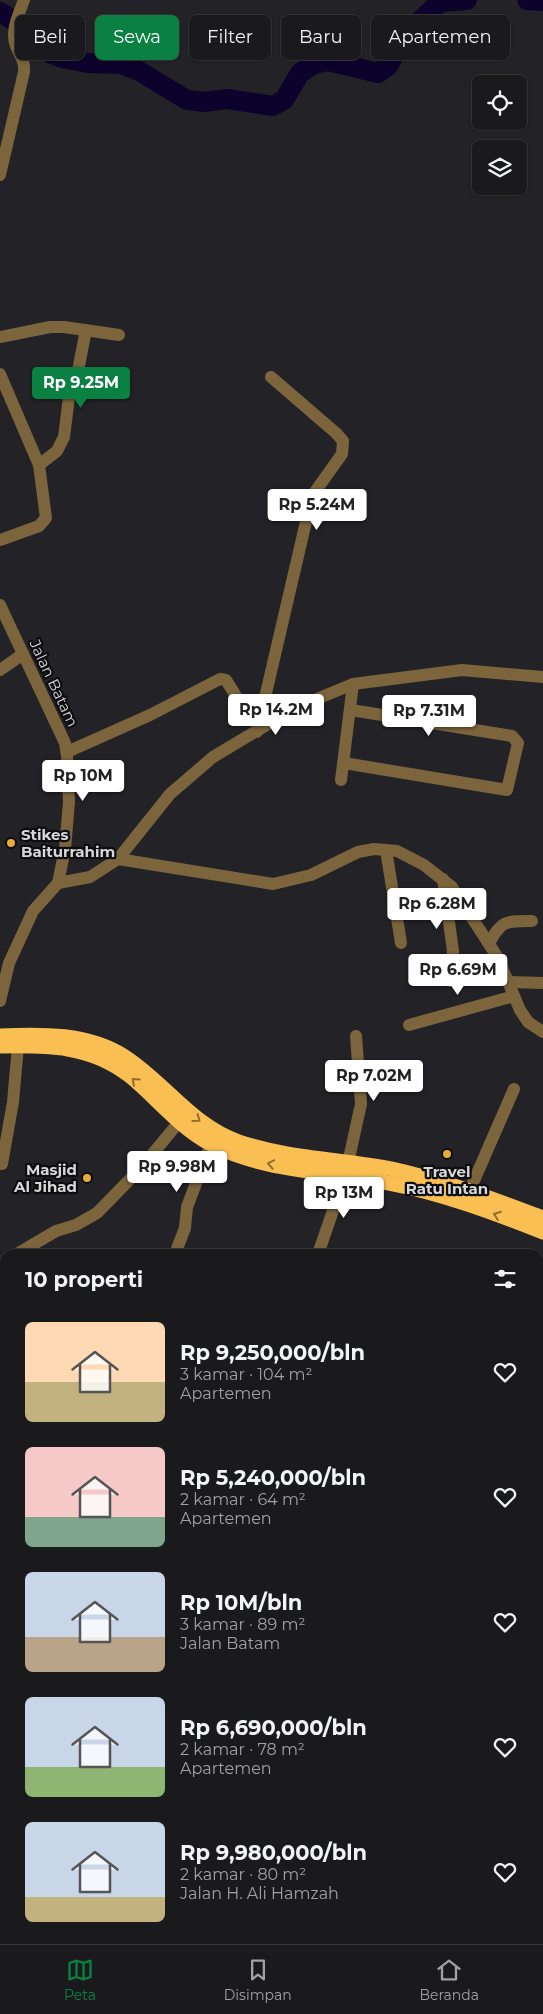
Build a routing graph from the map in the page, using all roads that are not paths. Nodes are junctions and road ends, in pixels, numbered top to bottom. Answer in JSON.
{"nodes":[{"id":1,"x":24,"y":0,"type":"edge"},
{"id":2,"x":0,"y":175,"type":"edge"},
{"id":3,"x":86,"y":330,"type":"junction"},
{"id":4,"x":119,"y":334,"type":"dead end"},
{"id":5,"x":0,"y":337,"type":"edge"},
{"id":6,"x":0,"y":374,"type":"edge"},
{"id":7,"x":271,"y":377,"type":"dead end"},
{"id":8,"x":39,"y":465,"type":"junction"},
{"id":9,"x":0,"y":540,"type":"edge"},
{"id":10,"x":0,"y":605,"type":"edge"},
{"id":11,"x":23,"y":654,"type":"junction"},
{"id":12,"x":0,"y":670,"type":"edge"},
{"id":13,"x":543,"y":677,"type":"edge"},
{"id":14,"x":353,"y":684,"type":"junction"},
{"id":15,"x":351,"y":710,"type":"junction"},
{"id":16,"x":260,"y":718,"type":"junction"},
{"id":17,"x":257,"y":732,"type":"junction"},
{"id":18,"x":67,"y":752,"type":"junction"},
{"id":19,"x":344,"y":763,"type":"junction"},
{"id":20,"x":341,"y":780,"type":"dead end"},
{"id":21,"x":386,"y":850,"type":"junction"},
{"id":22,"x":118,"y":859,"type":"junction"},
{"id":23,"x":443,"y":879,"type":"junction"},
{"id":24,"x":58,"y":883,"type":"junction"},
{"id":25,"x":532,"y":920,"type":"dead end"},
{"id":26,"x":489,"y":943,"type":"junction"},
{"id":27,"x":401,"y":944,"type":"dead end"},
{"id":28,"x":451,"y":982,"type":"dead end"},
{"id":29,"x":543,"y":983,"type":"edge"},
{"id":30,"x":512,"y":989,"type":"junction"},
{"id":31,"x":0,"y":1000,"type":"edge"},
{"id":32,"x":409,"y":1025,"type":"dead end"},
{"id":33,"x":543,"y":1032,"type":"edge"},
{"id":34,"x":0,"y":1036,"type":"edge"},
{"id":35,"x":356,"y":1036,"type":"dead end"},
{"id":36,"x":0,"y":1046,"type":"edge"},
{"id":37,"x":18,"y":1046,"type":"junction"},
{"id":38,"x":514,"y":1089,"type":"dead end"},
{"id":39,"x":179,"y":1122,"type":"junction"},
{"id":40,"x":211,"y":1144,"type":"junction"},
{"id":41,"x":2,"y":1164,"type":"dead end"},
{"id":42,"x":347,"y":1169,"type":"junction"},
{"id":43,"x":469,"y":1192,"type":"junction"},
{"id":44,"x":542,"y":1214,"type":"edge"},
{"id":45,"x":543,"y":1232,"type":"edge"},
{"id":46,"x":25,"y":1249,"type":"edge"},
{"id":47,"x":177,"y":1249,"type":"edge"},
{"id":48,"x":320,"y":1249,"type":"edge"}],
"edges":[{"from":1,"to":2,"type":"street"},
{"from":3,"to":4,"type":"street"},
{"from":3,"to":5,"type":"street"},
{"from":3,"to":8,"type":"street"},
{"from":6,"to":8,"type":"street"},
{"from":7,"to":16,"type":"street"},
{"from":8,"to":9,"type":"street"},
{"from":10,"to":11,"type":"street","name":"Jalan Batam"},
{"from":11,"to":12,"type":"street"},
{"from":11,"to":18,"type":"street","name":"Jalan Batam"},
{"from":13,"to":14,"type":"street"},
{"from":14,"to":15,"type":"street"},
{"from":14,"to":17,"type":"street"},
{"from":15,"to":19,"type":"street"},
{"from":15,"to":19,"type":"street"},
{"from":16,"to":17,"type":"street"},
{"from":16,"to":18,"type":"street"},
{"from":17,"to":22,"type":"street"},
{"from":18,"to":24,"type":"street","name":"Jalan Batam"},
{"from":19,"to":20,"type":"street"},
{"from":21,"to":22,"type":"street"},
{"from":21,"to":23,"type":"street"},
{"from":21,"to":27,"type":"street"},
{"from":22,"to":24,"type":"street"},
{"from":23,"to":26,"type":"street"},
{"from":23,"to":28,"type":"street"},
{"from":24,"to":31,"type":"street"},
{"from":25,"to":26,"type":"street"},
{"from":26,"to":30,"type":"street"},
{"from":29,"to":30,"type":"street"},
{"from":30,"to":32,"type":"street"},
{"from":30,"to":33,"type":"street"},
{"from":34,"to":42,"type":"highway","one_way":true},
{"from":35,"to":42,"type":"street"},
{"from":36,"to":37,"type":"highway"},
{"from":39,"to":37,"type":"highway","one_way":true},
{"from":37,"to":41,"type":"street"},
{"from":38,"to":43,"type":"street"},
{"from":39,"to":40,"type":"highway"},
{"from":39,"to":46,"type":"street"},
{"from":42,"to":40,"type":"highway","one_way":true},
{"from":40,"to":47,"type":"street"},
{"from":42,"to":43,"type":"highway"},
{"from":45,"to":42,"type":"highway","one_way":true},
{"from":42,"to":48,"type":"street"},
{"from":43,"to":44,"type":"highway"}]}
